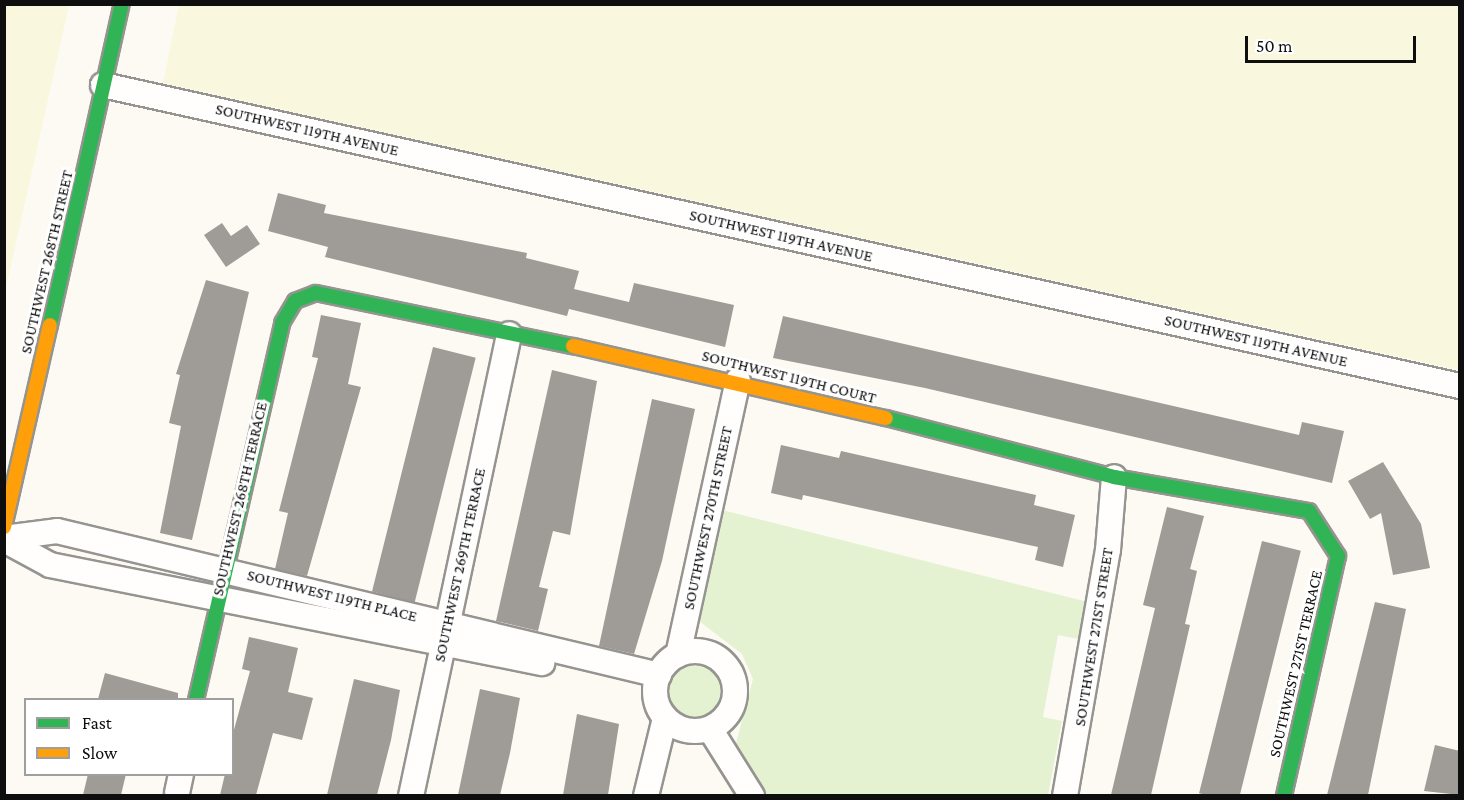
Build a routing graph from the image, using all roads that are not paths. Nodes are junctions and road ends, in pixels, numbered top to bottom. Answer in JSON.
{"nodes":[{"id":1,"x":122,"y":4,"type":"edge"},
{"id":2,"x":104,"y":85,"type":"junction"},
{"id":3,"x":295,"y":302,"type":"joint"},
{"id":4,"x":509,"y":334,"type":"junction"},
{"id":5,"x":738,"y":380,"type":"junction"},
{"id":6,"x":1460,"y":386,"type":"edge"},
{"id":7,"x":1114,"y":477,"type":"junction"},
{"id":8,"x":1275,"y":506,"type":"joint"},
{"id":9,"x":4,"y":526,"type":"edge"},
{"id":10,"x":4,"y":539,"type":"edge"},
{"id":11,"x":222,"y":568,"type":"junction"},
{"id":12,"x":216,"y":599,"type":"junction"},
{"id":13,"x":445,"y":635,"type":"junction"},
{"id":14,"x":678,"y":655,"type":"junction"},
{"id":15,"x":657,"y":681,"type":"junction"},
{"id":16,"x":196,"y":698,"type":"edge"},
{"id":17,"x":665,"y":718,"type":"junction"},
{"id":18,"x":710,"y":729,"type":"junction"},
{"id":19,"x":411,"y":795,"type":"edge"},
{"id":20,"x":646,"y":795,"type":"edge"},
{"id":21,"x":752,"y":795,"type":"edge"},
{"id":22,"x":1065,"y":795,"type":"edge"},
{"id":23,"x":1284,"y":795,"type":"edge"}],
"edges":[{"from":1,"to":2,"type":"street","name":"SOUTHWEST 268TH STREET"},
{"from":2,"to":6,"type":"street","name":"SOUTHWEST 119TH AVENUE"},
{"from":2,"to":9,"type":"street","name":"SOUTHWEST 268TH STREET"},
{"from":3,"to":4,"type":"street","name":"SOUTHWEST 119TH COURT"},
{"from":3,"to":11,"type":"street","name":"SOUTHWEST 268TH TERRACE"},
{"from":4,"to":5,"type":"street","name":"SOUTHWEST 119TH COURT"},
{"from":4,"to":13,"type":"street","name":"SOUTHWEST 269TH TERRACE"},
{"from":5,"to":7,"type":"street","name":"SOUTHWEST 119TH COURT"},
{"from":5,"to":14,"type":"street","name":"SOUTHWEST 270TH STREET"},
{"from":7,"to":8,"type":"street","name":"SOUTHWEST 119TH COURT"},
{"from":7,"to":22,"type":"street","name":"SOUTHWEST 271ST STREET"},
{"from":8,"to":23,"type":"street","name":"SOUTHWEST 271ST TERRACE"},
{"from":10,"to":11,"type":"street","name":"SOUTHWEST 119TH PLACE"},
{"from":10,"to":12,"type":"street","name":"SOUTHWEST 119TH PLACE"},
{"from":11,"to":12,"type":"street","name":"SOUTHWEST 268TH TERRACE"},
{"from":11,"to":13,"type":"street","name":"SOUTHWEST 119TH PLACE"},
{"from":12,"to":13,"type":"street","name":"SOUTHWEST 119TH PLACE"},
{"from":12,"to":16,"type":"street","name":"SOUTHWEST 268TH TERRACE"},
{"from":13,"to":15,"type":"street","name":"SOUTHWEST 119TH PLACE"},
{"from":13,"to":19,"type":"street","name":"SOUTHWEST 269TH TERRACE"},
{"from":14,"to":15,"type":"street"},
{"from":14,"to":18,"type":"street"},
{"from":15,"to":17,"type":"street"},
{"from":17,"to":18,"type":"street"},
{"from":17,"to":20,"type":"street"},
{"from":18,"to":21,"type":"street"}]}
